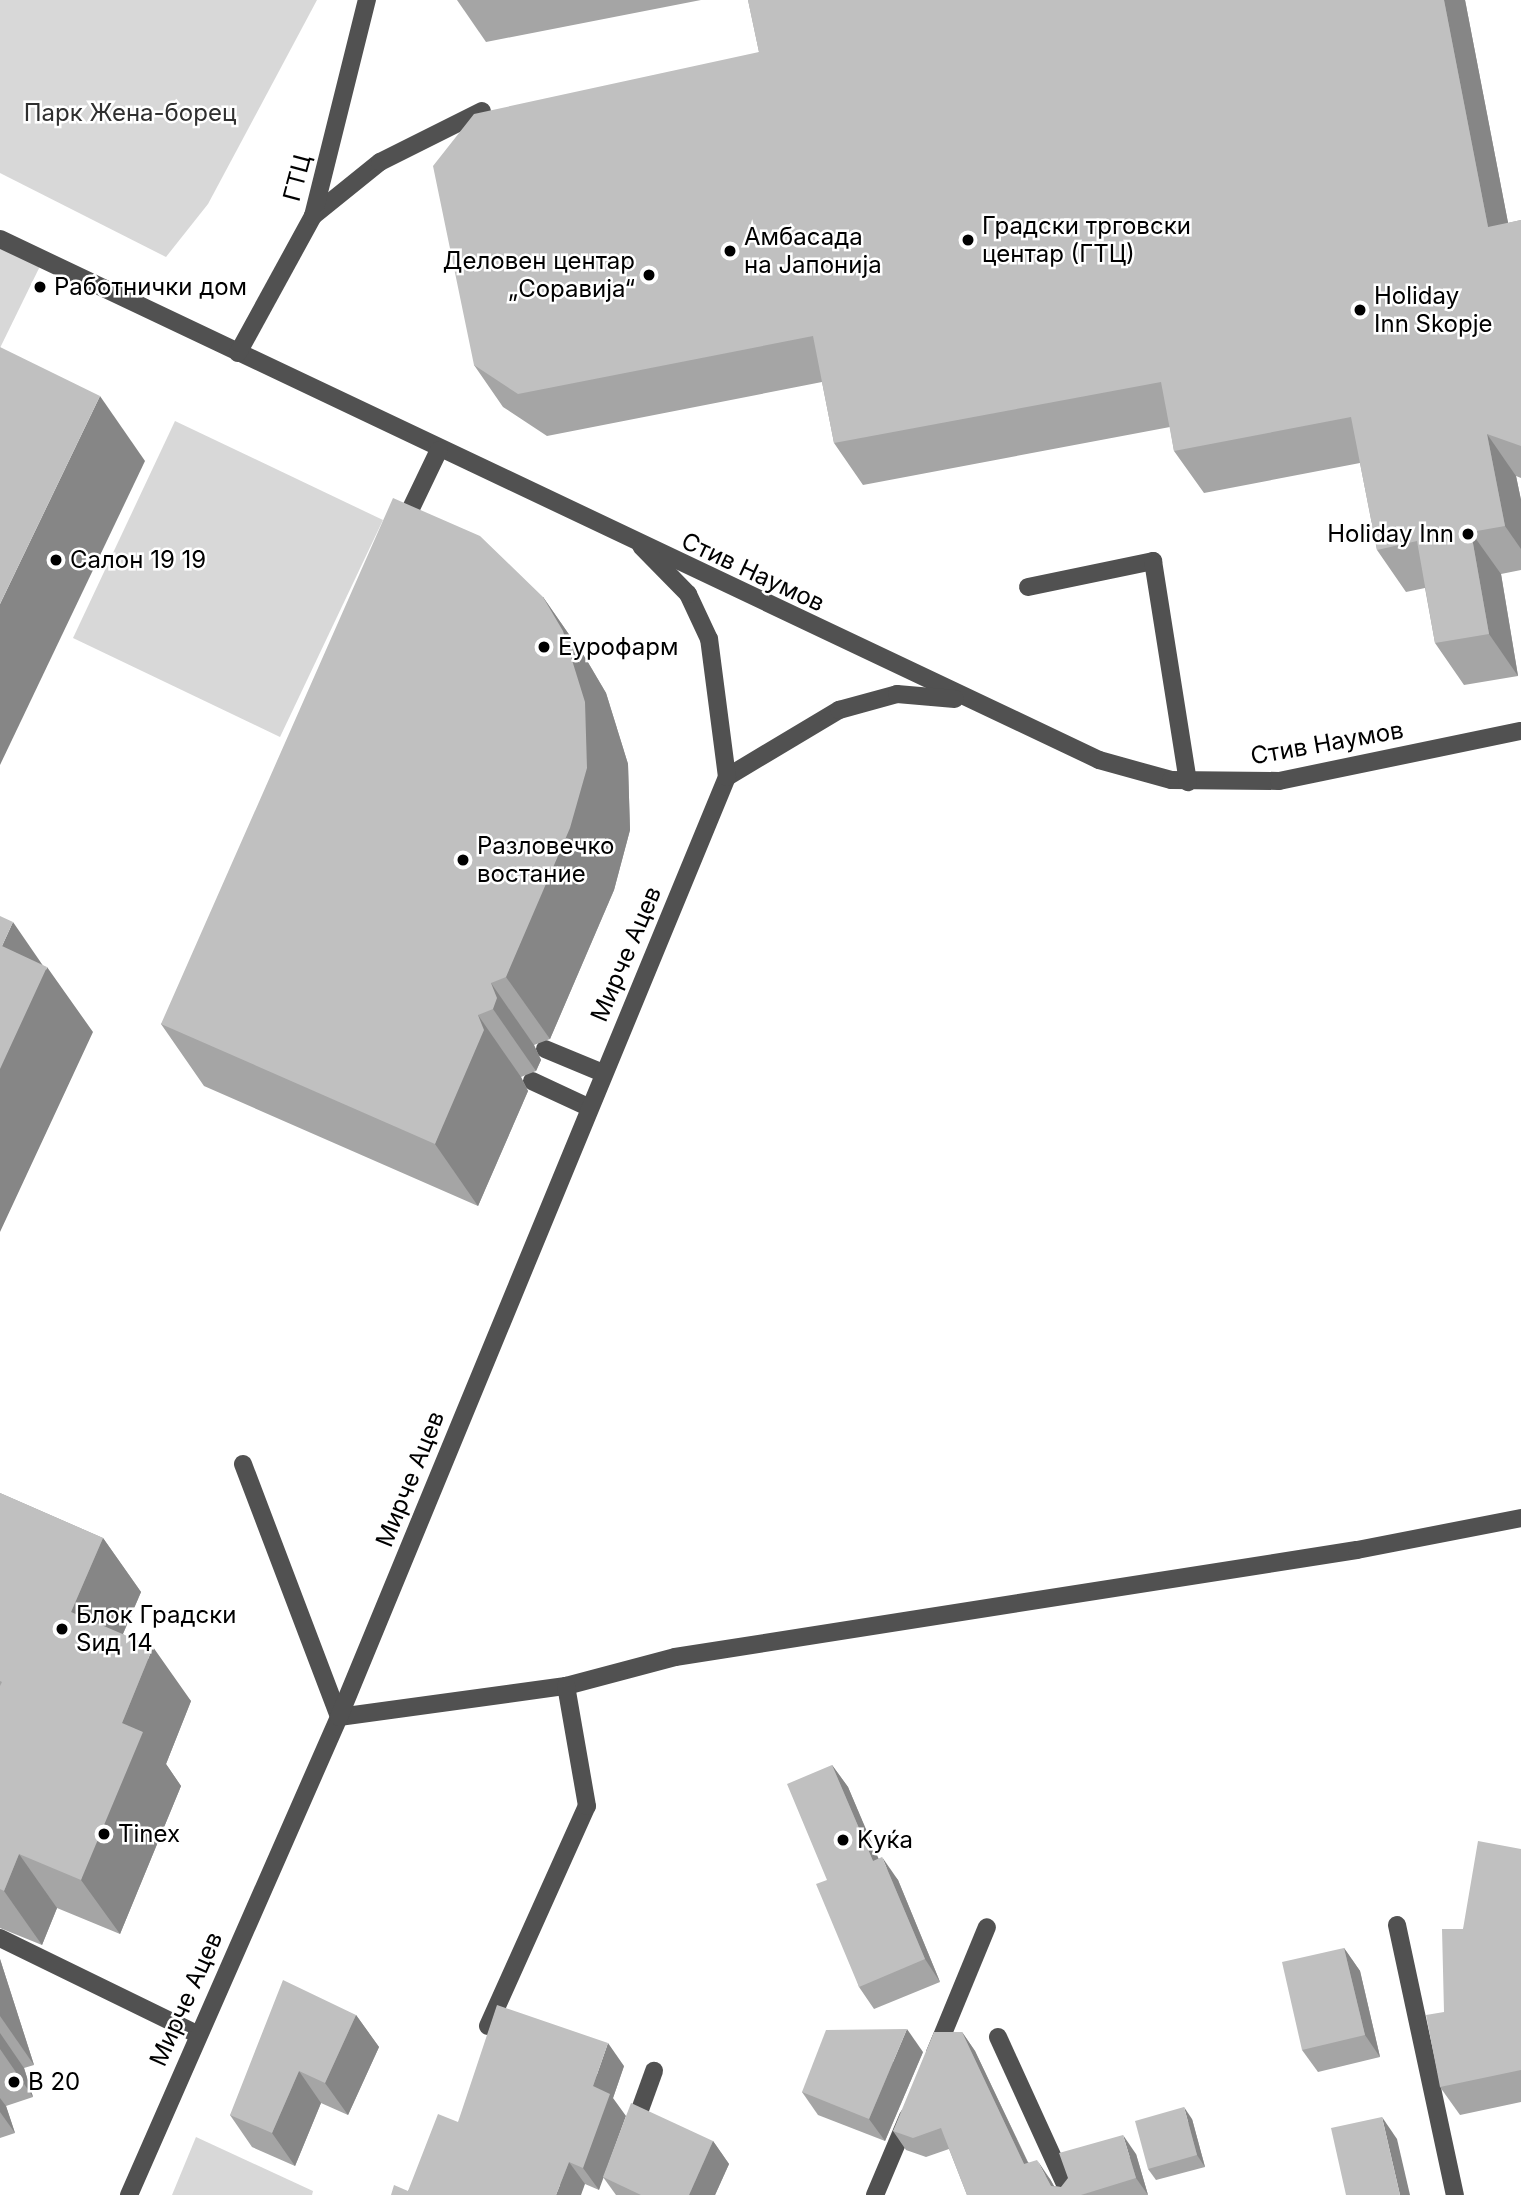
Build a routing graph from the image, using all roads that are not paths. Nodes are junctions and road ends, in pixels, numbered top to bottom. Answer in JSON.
{"nodes":[{"id":1,"x":367,"y":0,"type":"edge"},
{"id":2,"x":482,"y":110,"type":"edge"},
{"id":3,"x":313,"y":216,"type":"junction"},
{"id":4,"x":0,"y":239,"type":"edge"},
{"id":5,"x":238,"y":353,"type":"junction"},
{"id":6,"x":439,"y":450,"type":"junction"},
{"id":7,"x":395,"y":543,"type":"edge"},
{"id":8,"x":641,"y":546,"type":"junction"},
{"id":9,"x":1028,"y":587,"type":"dead end"},
{"id":10,"x":968,"y":701,"type":"junction"},
{"id":11,"x":1521,"y":731,"type":"edge"},
{"id":12,"x":727,"y":777,"type":"junction"},
{"id":13,"x":1188,"y":782,"type":"junction"},
{"id":14,"x":545,"y":1049,"type":"dead end"},
{"id":15,"x":603,"y":1073,"type":"junction"},
{"id":16,"x":532,"y":1081,"type":"dead end"},
{"id":17,"x":588,"y":1107,"type":"junction"},
{"id":18,"x":243,"y":1464,"type":"dead end"},
{"id":19,"x":1521,"y":1518,"type":"edge"},
{"id":20,"x":566,"y":1686,"type":"junction"},
{"id":21,"x":339,"y":1717,"type":"junction"},
{"id":22,"x":1397,"y":1925,"type":"dead end"},
{"id":23,"x":988,"y":1927,"type":"dead end"},
{"id":24,"x":0,"y":1938,"type":"edge"},
{"id":25,"x":488,"y":2026,"type":"edge"},
{"id":26,"x":197,"y":2034,"type":"junction"},
{"id":27,"x":998,"y":2037,"type":"dead end"},
{"id":28,"x":929,"y":2067,"type":"edge"},
{"id":29,"x":654,"y":2071,"type":"dead end"},
{"id":30,"x":918,"y":2093,"type":"edge"},
{"id":31,"x":627,"y":2146,"type":"edge"},
{"id":32,"x":129,"y":2195,"type":"edge"},
{"id":33,"x":875,"y":2195,"type":"edge"},
{"id":34,"x":1070,"y":2195,"type":"edge"},
{"id":35,"x":1455,"y":2195,"type":"edge"}],
"edges":[{"from":1,"to":3,"type":"street","name":"ГТЦ"},
{"from":2,"to":3,"type":"street"},
{"from":3,"to":5,"type":"street","name":"ГТЦ"},
{"from":4,"to":5,"type":"street","name":"Стив Наумов"},
{"from":5,"to":6,"type":"street","name":"Стив Наумов"},
{"from":6,"to":7,"type":"street"},
{"from":6,"to":8,"type":"street","name":"Стив Наумов"},
{"from":8,"to":10,"type":"street","name":"Стив Наумов"},
{"from":8,"to":12,"type":"street"},
{"from":9,"to":13,"type":"street"},
{"from":10,"to":12,"type":"street"},
{"from":10,"to":13,"type":"street","name":"Стив Наумов"},
{"from":11,"to":13,"type":"street","name":"Стив Наумов"},
{"from":12,"to":15,"type":"street","name":"Мирче Ацев"},
{"from":14,"to":15,"type":"street"},
{"from":15,"to":17,"type":"street","name":"Мирче Ацев"},
{"from":16,"to":17,"type":"street"},
{"from":17,"to":21,"type":"street","name":"Мирче Ацев"},
{"from":18,"to":21,"type":"street"},
{"from":19,"to":20,"type":"street"},
{"from":20,"to":21,"type":"street"},
{"from":20,"to":25,"type":"street"},
{"from":21,"to":26,"type":"street","name":"Мирче Ацев"},
{"from":22,"to":35,"type":"street"},
{"from":23,"to":28,"type":"street"},
{"from":24,"to":26,"type":"street"},
{"from":26,"to":32,"type":"street","name":"Мирче Ацев"},
{"from":27,"to":34,"type":"street"},
{"from":29,"to":31,"type":"street"},
{"from":30,"to":33,"type":"street"}]}
